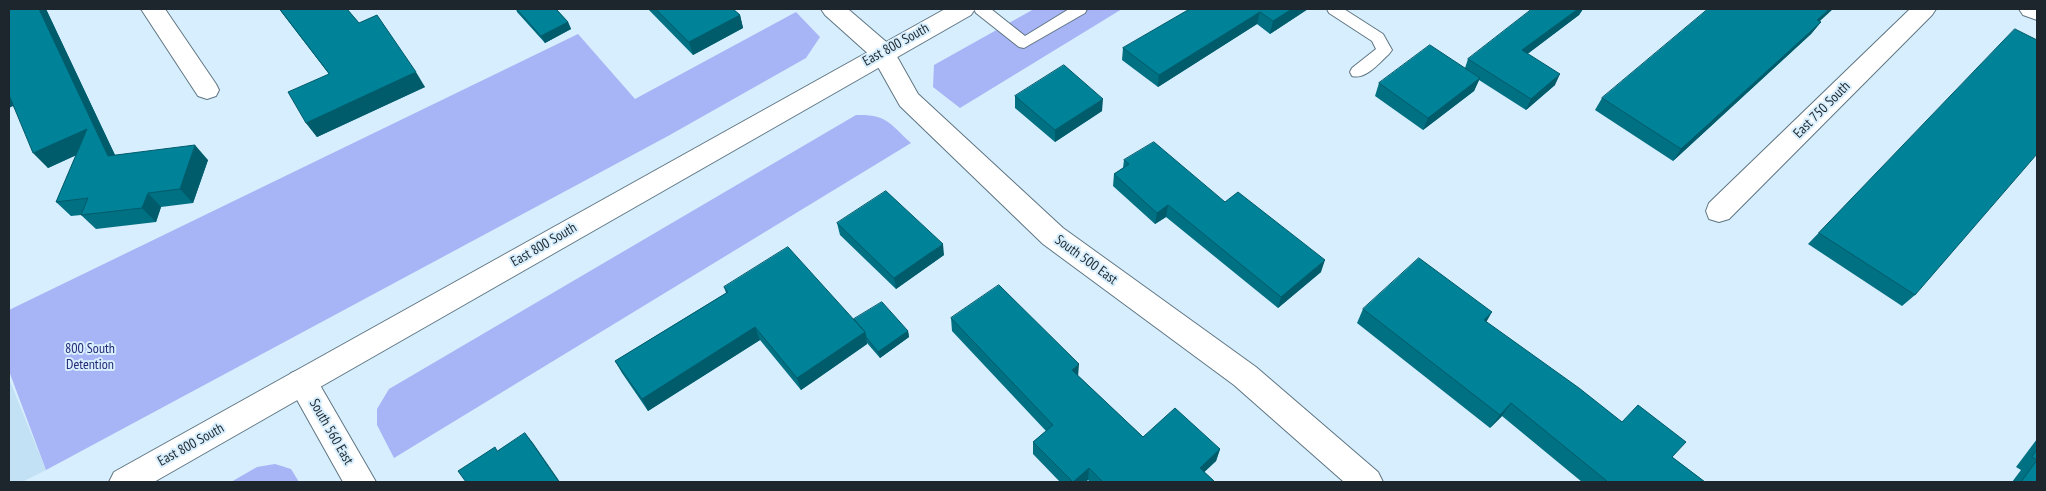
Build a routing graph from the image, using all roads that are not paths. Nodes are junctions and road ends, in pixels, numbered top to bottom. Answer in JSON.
{"nodes":[{"id":1,"x":153,"y":9,"type":"edge"},
{"id":2,"x":833,"y":9,"type":"edge"},
{"id":3,"x":963,"y":9,"type":"edge"},
{"id":4,"x":981,"y":9,"type":"edge"},
{"id":5,"x":1080,"y":9,"type":"edge"},
{"id":6,"x":1334,"y":9,"type":"edge"},
{"id":7,"x":1924,"y":9,"type":"edge"},
{"id":8,"x":2031,"y":9,"type":"edge"},
{"id":9,"x":2037,"y":12,"type":"edge"},
{"id":10,"x":882,"y":52,"type":"junction"},
{"id":11,"x":1358,"y":72,"type":"dead end"},
{"id":12,"x":207,"y":90,"type":"dead end"},
{"id":13,"x":1719,"y":212,"type":"dead end"},
{"id":14,"x":302,"y":382,"type":"junction"},
{"id":15,"x":125,"y":482,"type":"edge"},
{"id":16,"x":360,"y":482,"type":"edge"},
{"id":17,"x":1367,"y":482,"type":"edge"}],
"edges":[{"from":1,"to":12,"type":"street"},
{"from":2,"to":10,"type":"street","name":"South 500 East"},
{"from":3,"to":10,"type":"street","name":"East 800 South"},
{"from":4,"to":5,"type":"lane"},
{"from":6,"to":11,"type":"lane"},
{"from":7,"to":13,"type":"street","name":"East 750 South"},
{"from":8,"to":9,"type":"street"},
{"from":10,"to":14,"type":"street","name":"East 800 South"},
{"from":10,"to":17,"type":"street","name":"South 500 East"},
{"from":14,"to":15,"type":"street","name":"East 800 South"},
{"from":14,"to":16,"type":"street","name":"South 560 East"}]}
